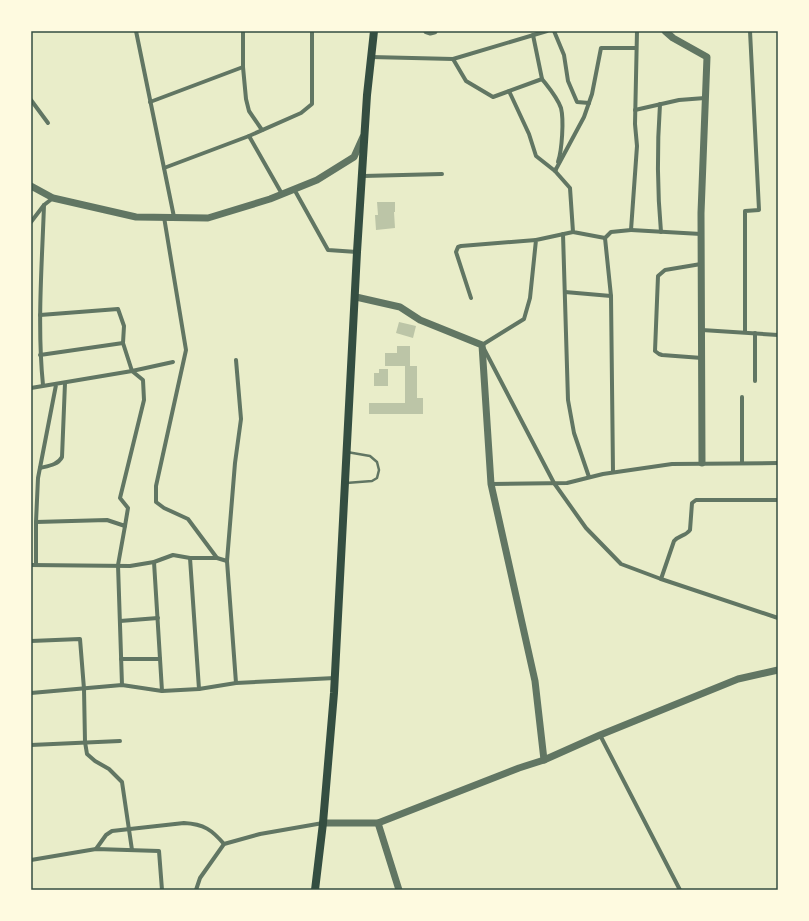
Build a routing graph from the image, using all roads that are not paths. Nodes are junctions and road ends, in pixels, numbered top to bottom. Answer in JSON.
{"nodes":[{"id":1,"x":136,"y":31,"type":"edge"},
{"id":2,"x":243,"y":31,"type":"edge"},
{"id":3,"x":312,"y":31,"type":"edge"},
{"id":4,"x":374,"y":31,"type":"edge"},
{"id":5,"x":427,"y":31,"type":"edge"},
{"id":6,"x":434,"y":31,"type":"edge"},
{"id":7,"x":547,"y":31,"type":"edge"},
{"id":8,"x":554,"y":31,"type":"edge"},
{"id":9,"x":637,"y":31,"type":"edge"},
{"id":10,"x":665,"y":31,"type":"edge"},
{"id":11,"x":750,"y":31,"type":"edge"},
{"id":12,"x":533,"y":35,"type":"junction"},
{"id":13,"x":636,"y":48,"type":"junction"},
{"id":14,"x":371,"y":57,"type":"junction"},
{"id":15,"x":453,"y":59,"type":"junction"},
{"id":16,"x":243,"y":67,"type":"junction"},
{"id":17,"x":542,"y":79,"type":"junction"},
{"id":18,"x":509,"y":91,"type":"junction"},
{"id":19,"x":705,"y":98,"type":"junction"},
{"id":20,"x":31,"y":100,"type":"edge"},
{"id":21,"x":150,"y":102,"type":"junction"},
{"id":22,"x":589,"y":104,"type":"junction"},
{"id":23,"x":660,"y":104,"type":"junction"},
{"id":24,"x":635,"y":110,"type":"junction"},
{"id":25,"x":48,"y":123,"type":"dead end"},
{"id":26,"x":262,"y":130,"type":"junction"},
{"id":27,"x":365,"y":132,"type":"junction"},
{"id":28,"x":249,"y":136,"type":"junction"},
{"id":29,"x":164,"y":168,"type":"junction"},
{"id":30,"x":556,"y":171,"type":"junction"},
{"id":31,"x":442,"y":174,"type":"dead end"},
{"id":32,"x":363,"y":176,"type":"junction"},
{"id":33,"x":31,"y":186,"type":"edge"},
{"id":34,"x":294,"y":189,"type":"junction"},
{"id":35,"x":282,"y":194,"type":"junction"},
{"id":36,"x":53,"y":198,"type":"junction"},
{"id":37,"x":44,"y":205,"type":"junction"},
{"id":38,"x":164,"y":217,"type":"junction"},
{"id":39,"x":174,"y":217,"type":"junction"},
{"id":40,"x":31,"y":222,"type":"edge"},
{"id":41,"x":631,"y":230,"type":"junction"},
{"id":42,"x":573,"y":232,"type":"junction"},
{"id":43,"x":661,"y":232,"type":"junction"},
{"id":44,"x":563,"y":234,"type":"junction"},
{"id":45,"x":701,"y":234,"type":"junction"},
{"id":46,"x":605,"y":238,"type":"junction"},
{"id":47,"x":536,"y":240,"type":"junction"},
{"id":48,"x":357,"y":252,"type":"junction"},
{"id":49,"x":701,"y":264,"type":"junction"},
{"id":50,"x":565,"y":292,"type":"junction"},
{"id":51,"x":611,"y":296,"type":"junction"},
{"id":52,"x":356,"y":297,"type":"junction"},
{"id":53,"x":471,"y":298,"type":"dead end"},
{"id":54,"x":40,"y":315,"type":"junction"},
{"id":55,"x":702,"y":330,"type":"junction"},
{"id":56,"x":745,"y":332,"type":"junction"},
{"id":57,"x":755,"y":333,"type":"junction"},
{"id":58,"x":778,"y":335,"type":"edge"},
{"id":59,"x":123,"y":343,"type":"junction"},
{"id":60,"x":482,"y":345,"type":"junction"},
{"id":61,"x":40,"y":355,"type":"junction"},
{"id":62,"x":702,"y":358,"type":"junction"},
{"id":63,"x":236,"y":360,"type":"dead end"},
{"id":64,"x":173,"y":362,"type":"dead end"},
{"id":65,"x":132,"y":371,"type":"junction"},
{"id":66,"x":755,"y":381,"type":"dead end"},
{"id":67,"x":65,"y":383,"type":"junction"},
{"id":68,"x":56,"y":385,"type":"junction"},
{"id":69,"x":43,"y":386,"type":"junction"},
{"id":70,"x":31,"y":388,"type":"edge"},
{"id":71,"x":742,"y":397,"type":"dead end"},
{"id":72,"x":347,"y":452,"type":"junction"},
{"id":73,"x":702,"y":463,"type":"junction"},
{"id":74,"x":742,"y":463,"type":"junction"},
{"id":75,"x":778,"y":463,"type":"edge"},
{"id":76,"x":40,"y":468,"type":"junction"},
{"id":77,"x":613,"y":472,"type":"junction"},
{"id":78,"x":589,"y":477,"type":"junction"},
{"id":79,"x":345,"y":483,"type":"junction"},
{"id":80,"x":554,"y":483,"type":"junction"},
{"id":81,"x":492,"y":484,"type":"junction"},
{"id":82,"x":778,"y":500,"type":"edge"},
{"id":83,"x":36,"y":522,"type":"junction"},
{"id":84,"x":125,"y":526,"type":"junction"},
{"id":85,"x":190,"y":558,"type":"junction"},
{"id":86,"x":217,"y":558,"type":"junction"},
{"id":87,"x":227,"y":561,"type":"junction"},
{"id":88,"x":154,"y":562,"type":"junction"},
{"id":89,"x":36,"y":564,"type":"junction"},
{"id":90,"x":31,"y":565,"type":"edge"},
{"id":91,"x":118,"y":565,"type":"junction"},
{"id":92,"x":661,"y":579,"type":"junction"},
{"id":93,"x":158,"y":618,"type":"junction"},
{"id":94,"x":778,"y":618,"type":"edge"},
{"id":95,"x":120,"y":622,"type":"junction"},
{"id":96,"x":31,"y":641,"type":"edge"},
{"id":97,"x":121,"y":659,"type":"junction"},
{"id":98,"x":160,"y":659,"type":"junction"},
{"id":99,"x":778,"y":670,"type":"edge"},
{"id":100,"x":335,"y":678,"type":"junction"},
{"id":101,"x":236,"y":683,"type":"junction"},
{"id":102,"x":122,"y":686,"type":"junction"},
{"id":103,"x":84,"y":689,"type":"junction"},
{"id":104,"x":199,"y":689,"type":"junction"},
{"id":105,"x":162,"y":690,"type":"junction"},
{"id":106,"x":31,"y":693,"type":"edge"},
{"id":107,"x":600,"y":735,"type":"junction"},
{"id":108,"x":120,"y":740,"type":"dead end"},
{"id":109,"x":85,"y":742,"type":"junction"},
{"id":110,"x":31,"y":744,"type":"edge"},
{"id":111,"x":544,"y":760,"type":"junction"},
{"id":112,"x":323,"y":823,"type":"junction"},
{"id":113,"x":378,"y":824,"type":"junction"},
{"id":114,"x":129,"y":829,"type":"junction"},
{"id":115,"x":224,"y":844,"type":"junction"},
{"id":116,"x":96,"y":848,"type":"junction"},
{"id":117,"x":132,"y":850,"type":"junction"},
{"id":118,"x":31,"y":860,"type":"edge"},
{"id":119,"x":162,"y":890,"type":"edge"},
{"id":120,"x":196,"y":890,"type":"edge"},
{"id":121,"x":314,"y":890,"type":"edge"},
{"id":122,"x":399,"y":890,"type":"edge"},
{"id":123,"x":680,"y":890,"type":"edge"}],
"edges":[{"from":1,"to":21,"type":"street"},
{"from":2,"to":16,"type":"street"},
{"from":3,"to":26,"type":"street"},
{"from":4,"to":14,"type":"main road"},
{"from":5,"to":6,"type":"street"},
{"from":7,"to":12,"type":"street"},
{"from":8,"to":22,"type":"street"},
{"from":9,"to":13,"type":"street"},
{"from":10,"to":19,"type":"street"},
{"from":11,"to":56,"type":"street"},
{"from":12,"to":15,"type":"street"},
{"from":12,"to":17,"type":"street"},
{"from":13,"to":22,"type":"street"},
{"from":13,"to":24,"type":"street"},
{"from":14,"to":15,"type":"street"},
{"from":14,"to":27,"type":"main road"},
{"from":15,"to":18,"type":"street"},
{"from":16,"to":21,"type":"street"},
{"from":16,"to":26,"type":"street"},
{"from":17,"to":18,"type":"street"},
{"from":17,"to":30,"type":"street"},
{"from":18,"to":30,"type":"street"},
{"from":19,"to":23,"type":"street"},
{"from":19,"to":45,"type":"street"},
{"from":20,"to":25,"type":"street"},
{"from":21,"to":29,"type":"street"},
{"from":22,"to":30,"type":"street"},
{"from":23,"to":24,"type":"street"},
{"from":23,"to":43,"type":"street"},
{"from":24,"to":41,"type":"street"},
{"from":26,"to":28,"type":"street"},
{"from":27,"to":32,"type":"main road"},
{"from":27,"to":34,"type":"street"},
{"from":28,"to":29,"type":"street"},
{"from":28,"to":35,"type":"street"},
{"from":29,"to":39,"type":"street"},
{"from":30,"to":42,"type":"street"},
{"from":31,"to":32,"type":"street"},
{"from":32,"to":48,"type":"main road"},
{"from":33,"to":36,"type":"street"},
{"from":34,"to":35,"type":"street"},
{"from":34,"to":48,"type":"street"},
{"from":35,"to":39,"type":"street"},
{"from":36,"to":37,"type":"street"},
{"from":36,"to":38,"type":"street"},
{"from":37,"to":40,"type":"street"},
{"from":37,"to":54,"type":"street"},
{"from":38,"to":39,"type":"street"},
{"from":38,"to":86,"type":"street"},
{"from":41,"to":43,"type":"street"},
{"from":41,"to":46,"type":"street"},
{"from":42,"to":44,"type":"street"},
{"from":42,"to":46,"type":"street"},
{"from":43,"to":45,"type":"street"},
{"from":44,"to":47,"type":"street"},
{"from":44,"to":50,"type":"street"},
{"from":45,"to":49,"type":"street"},
{"from":46,"to":51,"type":"street"},
{"from":47,"to":53,"type":"street"},
{"from":47,"to":60,"type":"street"},
{"from":48,"to":52,"type":"main road"},
{"from":49,"to":55,"type":"street"},
{"from":49,"to":62,"type":"street"},
{"from":50,"to":51,"type":"street"},
{"from":50,"to":78,"type":"street"},
{"from":51,"to":77,"type":"street"},
{"from":52,"to":60,"type":"street"},
{"from":52,"to":72,"type":"main road"},
{"from":54,"to":59,"type":"street"},
{"from":54,"to":61,"type":"street"},
{"from":55,"to":56,"type":"street"},
{"from":55,"to":62,"type":"street"},
{"from":56,"to":57,"type":"street"},
{"from":57,"to":58,"type":"street"},
{"from":57,"to":66,"type":"street"},
{"from":59,"to":61,"type":"street"},
{"from":59,"to":65,"type":"street"},
{"from":60,"to":80,"type":"street"},
{"from":60,"to":81,"type":"street"},
{"from":61,"to":69,"type":"street"},
{"from":62,"to":73,"type":"street"},
{"from":63,"to":87,"type":"street"},
{"from":64,"to":65,"type":"street"},
{"from":65,"to":67,"type":"street"},
{"from":65,"to":84,"type":"street"},
{"from":67,"to":68,"type":"street"},
{"from":67,"to":76,"type":"street"},
{"from":68,"to":69,"type":"street"},
{"from":68,"to":76,"type":"street"},
{"from":69,"to":70,"type":"street"},
{"from":71,"to":74,"type":"street"},
{"from":72,"to":79,"type":"main road"},
{"from":72,"to":79,"type":"lane"},
{"from":73,"to":74,"type":"street"},
{"from":73,"to":77,"type":"street"},
{"from":74,"to":75,"type":"street"},
{"from":76,"to":83,"type":"street"},
{"from":77,"to":78,"type":"street"},
{"from":78,"to":80,"type":"street"},
{"from":79,"to":100,"type":"main road"},
{"from":80,"to":81,"type":"street"},
{"from":80,"to":92,"type":"street"},
{"from":81,"to":111,"type":"street"},
{"from":82,"to":92,"type":"street"},
{"from":83,"to":84,"type":"street"},
{"from":83,"to":89,"type":"street"},
{"from":84,"to":91,"type":"street"},
{"from":85,"to":86,"type":"street"},
{"from":85,"to":88,"type":"street"},
{"from":85,"to":104,"type":"street"},
{"from":86,"to":87,"type":"street"},
{"from":87,"to":101,"type":"street"},
{"from":88,"to":91,"type":"street"},
{"from":88,"to":93,"type":"street"},
{"from":89,"to":90,"type":"street"},
{"from":89,"to":91,"type":"street"},
{"from":91,"to":95,"type":"street"},
{"from":92,"to":94,"type":"street"},
{"from":93,"to":95,"type":"street"},
{"from":93,"to":98,"type":"street"},
{"from":95,"to":97,"type":"street"},
{"from":96,"to":103,"type":"street"},
{"from":97,"to":98,"type":"street"},
{"from":97,"to":102,"type":"street"},
{"from":98,"to":105,"type":"street"},
{"from":99,"to":107,"type":"street"},
{"from":100,"to":101,"type":"street"},
{"from":100,"to":112,"type":"main road"},
{"from":101,"to":104,"type":"street"},
{"from":102,"to":103,"type":"street"},
{"from":102,"to":105,"type":"street"},
{"from":103,"to":106,"type":"street"},
{"from":103,"to":109,"type":"street"},
{"from":104,"to":105,"type":"street"},
{"from":107,"to":111,"type":"street"},
{"from":107,"to":123,"type":"street"},
{"from":108,"to":109,"type":"street"},
{"from":109,"to":110,"type":"street"},
{"from":109,"to":114,"type":"street"},
{"from":111,"to":113,"type":"street"},
{"from":112,"to":113,"type":"street"},
{"from":112,"to":115,"type":"street"},
{"from":112,"to":121,"type":"main road"},
{"from":113,"to":122,"type":"street"},
{"from":114,"to":115,"type":"street"},
{"from":114,"to":116,"type":"street"},
{"from":114,"to":117,"type":"street"},
{"from":115,"to":120,"type":"street"},
{"from":116,"to":117,"type":"street"},
{"from":116,"to":118,"type":"street"},
{"from":117,"to":119,"type":"street"}]}
